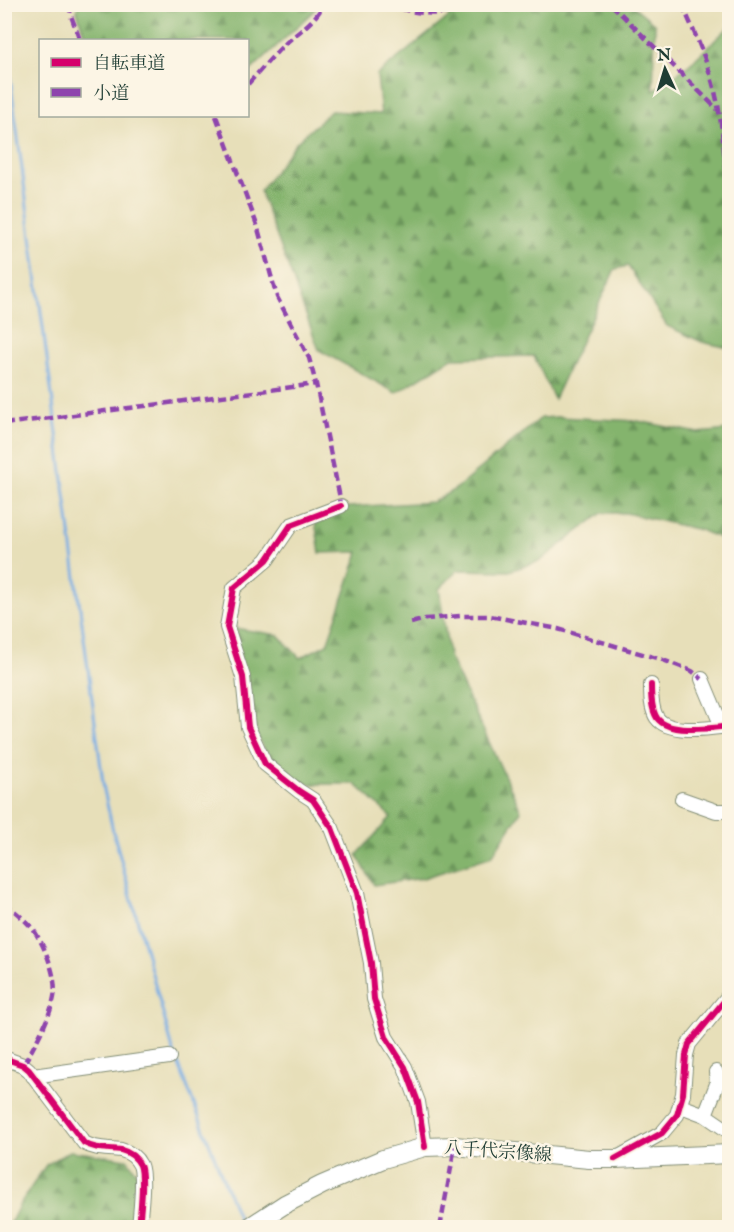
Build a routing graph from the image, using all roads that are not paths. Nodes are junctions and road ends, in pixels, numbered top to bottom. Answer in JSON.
{"nodes":[{"id":1,"x":341,"y":506,"type":"dead end"},
{"id":2,"x":702,"y":679,"type":"dead end"},
{"id":3,"x":651,"y":685,"type":"dead end"},
{"id":4,"x":729,"y":725,"type":"edge"},
{"id":5,"x":682,"y":799,"type":"dead end"},
{"id":6,"x":729,"y":811,"type":"edge"},
{"id":7,"x":729,"y":994,"type":"edge"},
{"id":8,"x":169,"y":1057,"type":"dead end"},
{"id":9,"x":4,"y":1058,"type":"edge"},
{"id":10,"x":716,"y":1072,"type":"dead end"},
{"id":11,"x":33,"y":1076,"type":"junction"},
{"id":12,"x":681,"y":1106,"type":"junction"},
{"id":13,"x":705,"y":1115,"type":"junction"},
{"id":14,"x":729,"y":1132,"type":"edge"},
{"id":15,"x":425,"y":1147,"type":"junction"},
{"id":16,"x":729,"y":1154,"type":"edge"},
{"id":17,"x":615,"y":1159,"type":"junction"},
{"id":18,"x":139,"y":1227,"type":"edge"},
{"id":19,"x":248,"y":1227,"type":"edge"}],
"edges":[{"from":1,"to":15,"type":"street"},
{"from":2,"to":4,"type":"street"},
{"from":3,"to":4,"type":"street"},
{"from":5,"to":6,"type":"street"},
{"from":7,"to":12,"type":"street"},
{"from":8,"to":11,"type":"street"},
{"from":9,"to":11,"type":"street"},
{"from":10,"to":13,"type":"street"},
{"from":11,"to":18,"type":"street"},
{"from":12,"to":13,"type":"street"},
{"from":12,"to":17,"type":"street"},
{"from":13,"to":14,"type":"street"},
{"from":15,"to":17,"type":"main road","name":"八千代宗像線"},
{"from":15,"to":19,"type":"main road","name":"八千代宗像線"},
{"from":16,"to":17,"type":"main road","name":"八千代宗像線"}]}
